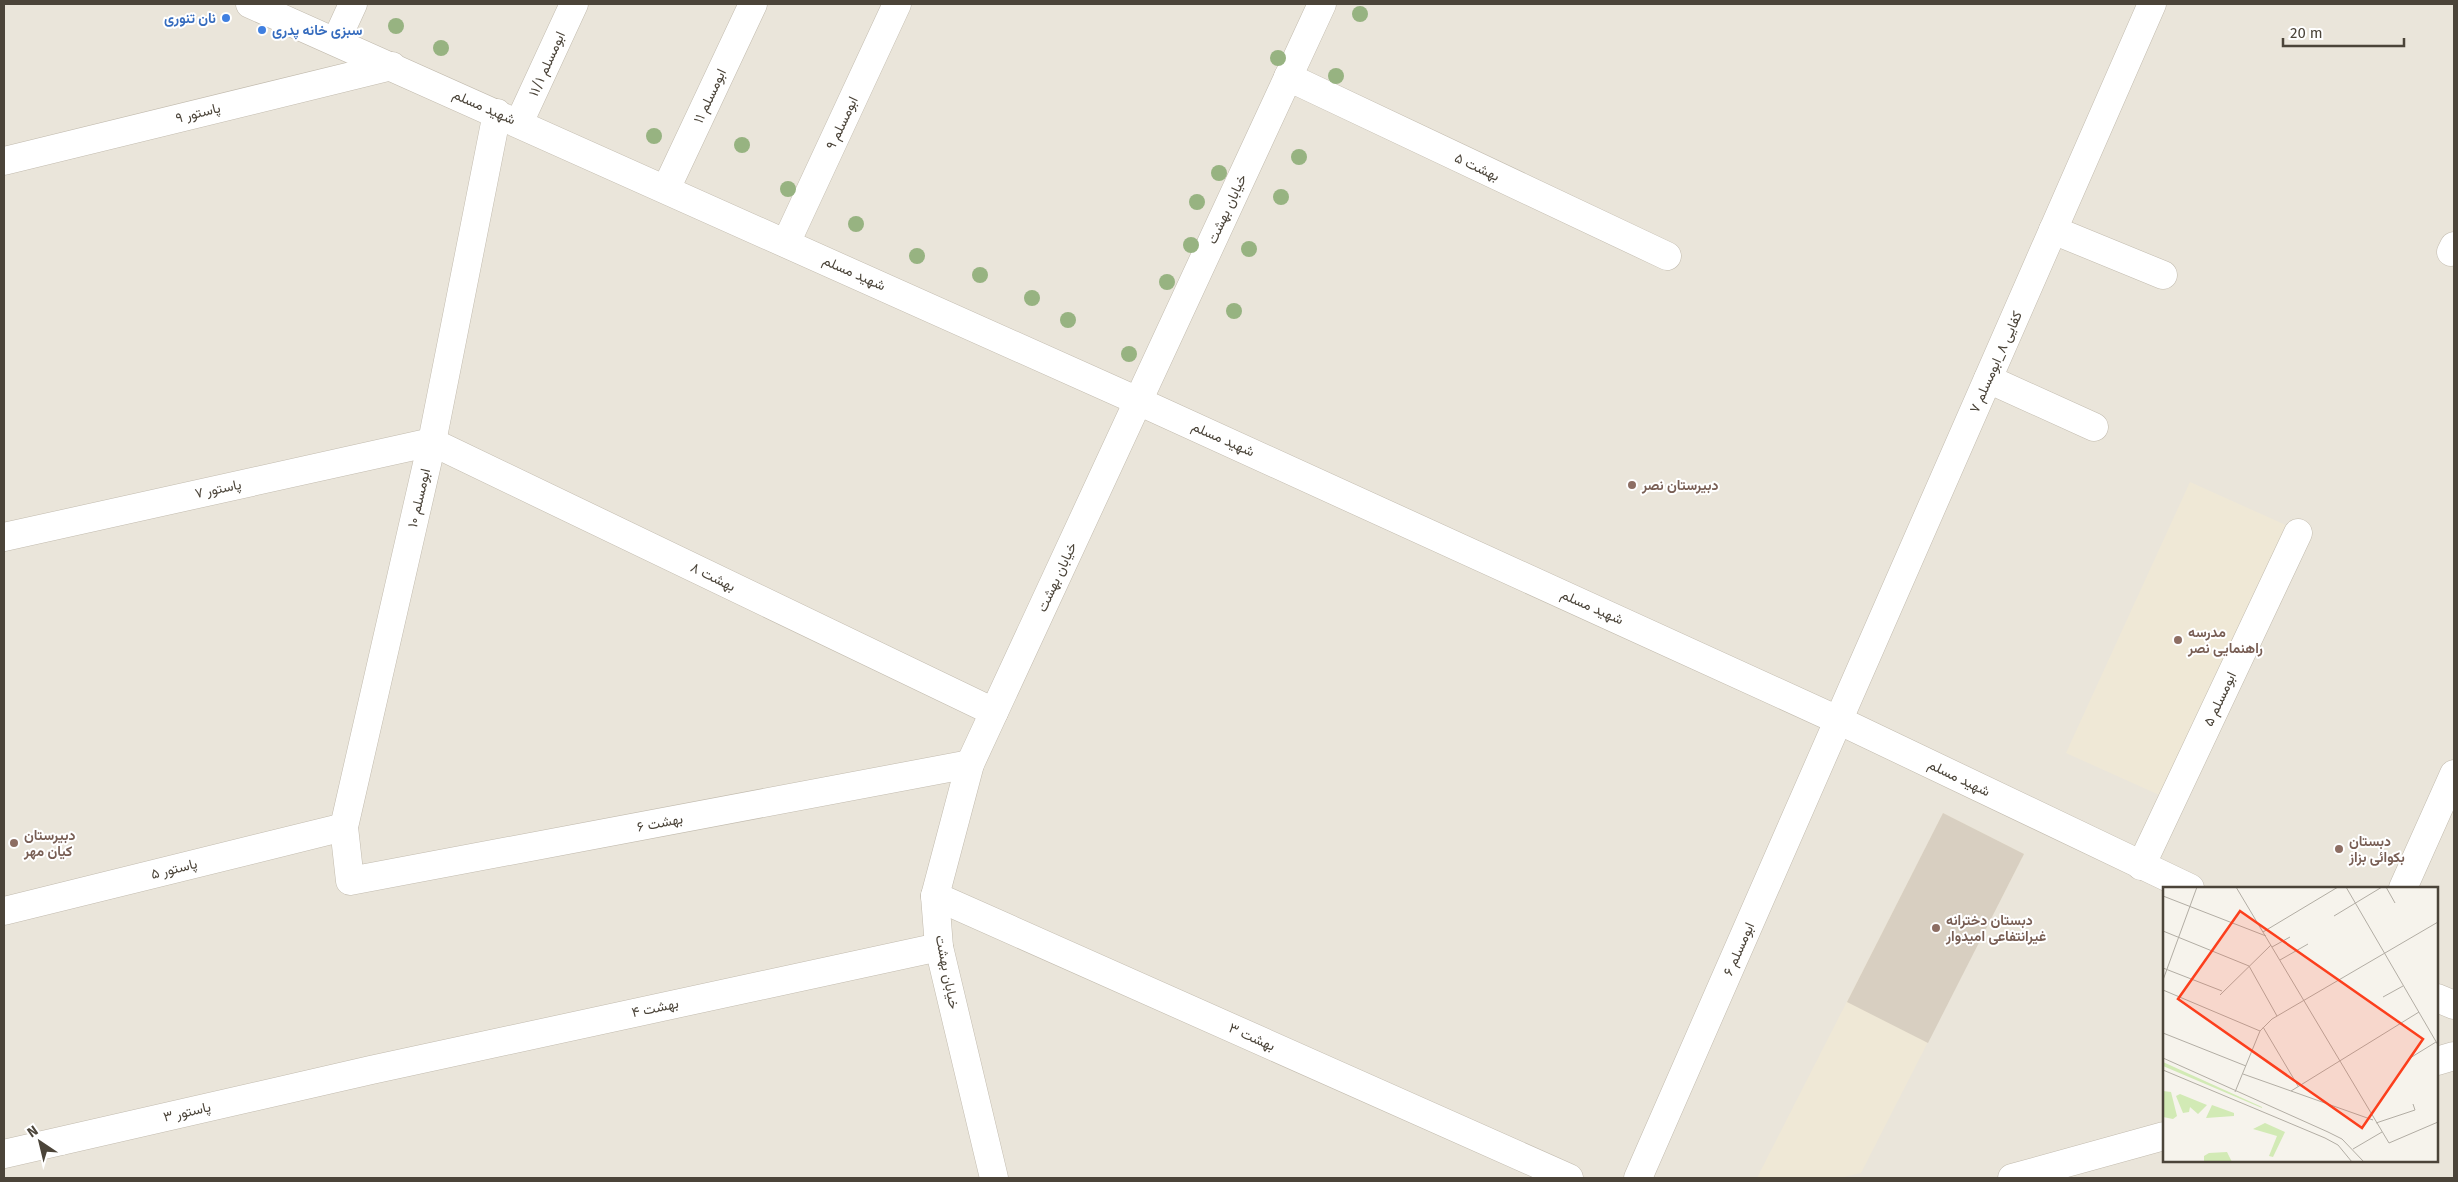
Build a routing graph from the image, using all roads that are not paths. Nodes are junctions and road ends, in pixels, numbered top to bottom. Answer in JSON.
{"nodes":[{"id":1,"x":250,"y":4,"type":"edge"},
{"id":2,"x":353,"y":4,"type":"edge"},
{"id":3,"x":574,"y":4,"type":"edge"},
{"id":4,"x":754,"y":4,"type":"edge"},
{"id":5,"x":897,"y":4,"type":"edge"},
{"id":6,"x":1322,"y":4,"type":"edge"},
{"id":7,"x":2152,"y":4,"type":"edge"},
{"id":8,"x":336,"y":41,"type":"junction"},
{"id":9,"x":392,"y":66,"type":"junction"},
{"id":10,"x":1288,"y":78,"type":"junction"},
{"id":11,"x":508,"y":118,"type":"junction"},
{"id":12,"x":4,"y":161,"type":"edge"},
{"id":13,"x":666,"y":189,"type":"junction"},
{"id":14,"x":2053,"y":230,"type":"junction"},
{"id":15,"x":786,"y":243,"type":"junction"},
{"id":16,"x":1666,"y":256,"type":"dead end"},
{"id":17,"x":2162,"y":276,"type":"dead end"},
{"id":18,"x":1988,"y":379,"type":"junction"},
{"id":19,"x":1138,"y":401,"type":"junction"},
{"id":20,"x":2094,"y":428,"type":"dead end"},
{"id":21,"x":432,"y":442,"type":"junction"},
{"id":22,"x":2298,"y":533,"type":"dead end"},
{"id":23,"x":4,"y":537,"type":"edge"},
{"id":24,"x":994,"y":712,"type":"junction"},
{"id":25,"x":1840,"y":720,"type":"junction"},
{"id":26,"x":970,"y":764,"type":"junction"},
{"id":27,"x":2454,"y":774,"type":"edge"},
{"id":28,"x":344,"y":827,"type":"junction"},
{"id":29,"x":2141,"y":866,"type":"junction"},
{"id":30,"x":350,"y":881,"type":"joint"},
{"id":31,"x":2188,"y":887,"type":"edge"},
{"id":32,"x":2403,"y":887,"type":"edge"},
{"id":33,"x":935,"y":896,"type":"junction"},
{"id":34,"x":4,"y":911,"type":"edge"},
{"id":35,"x":939,"y":947,"type":"junction"},
{"id":36,"x":2438,"y":998,"type":"edge"},
{"id":37,"x":2454,"y":1005,"type":"edge"},
{"id":38,"x":2454,"y":1056,"type":"edge"},
{"id":39,"x":2438,"y":1061,"type":"edge"},
{"id":40,"x":371,"y":1070,"type":"joint"},
{"id":41,"x":2163,"y":1136,"type":"edge"},
{"id":42,"x":4,"y":1154,"type":"edge"},
{"id":43,"x":994,"y":1178,"type":"edge"},
{"id":44,"x":1569,"y":1178,"type":"edge"},
{"id":45,"x":1638,"y":1178,"type":"edge"},
{"id":46,"x":2012,"y":1178,"type":"edge"}],
"edges":[{"from":1,"to":8,"type":"street","name":"شهید مسلم"},
{"from":2,"to":8,"type":"street"},
{"from":3,"to":11,"type":"street","name":"ابومسلم ۱۱/۱"},
{"from":4,"to":13,"type":"street","name":"ابومسلم ۱۱"},
{"from":5,"to":15,"type":"street","name":"ابومسلم ۹"},
{"from":6,"to":10,"type":"street","name":"خیابان بهشت"},
{"from":7,"to":14,"type":"street","name":"کفایی ۸_ابومسلم ۷"},
{"from":8,"to":9,"type":"street","name":"شهید مسلم"},
{"from":9,"to":11,"type":"street","name":"شهید مسلم"},
{"from":9,"to":12,"type":"street","name":"پاستور ۹"},
{"from":10,"to":16,"type":"street","name":"بهشت ۵"},
{"from":10,"to":19,"type":"street","name":"خیابان بهشت"},
{"from":11,"to":13,"type":"street","name":"شهید مسلم"},
{"from":11,"to":21,"type":"street","name":"ابومسلم ۱۰"},
{"from":13,"to":15,"type":"street","name":"شهید مسلم"},
{"from":14,"to":17,"type":"street"},
{"from":14,"to":18,"type":"street","name":"کفایی ۸_ابومسلم ۷"},
{"from":15,"to":19,"type":"street","name":"شهید مسلم"},
{"from":18,"to":20,"type":"street"},
{"from":18,"to":25,"type":"street","name":"کفایی ۸_ابومسلم ۷"},
{"from":19,"to":24,"type":"street","name":"خیابان بهشت"},
{"from":19,"to":25,"type":"street","name":"شهید مسلم"},
{"from":21,"to":23,"type":"street","name":"پاستور ۷"},
{"from":21,"to":24,"type":"street","name":"بهشت ۸"},
{"from":21,"to":28,"type":"street","name":"ابومسلم ۱۰"},
{"from":22,"to":29,"type":"street","name":"ابومسلم ۵"},
{"from":24,"to":26,"type":"street","name":"خیابان بهشت"},
{"from":25,"to":29,"type":"street","name":"شهید مسلم"},
{"from":25,"to":45,"type":"street","name":"ابومسلم ۶"},
{"from":26,"to":30,"type":"street","name":"بهشت ۶"},
{"from":26,"to":33,"type":"street","name":"خیابان بهشت"},
{"from":27,"to":32,"type":"street"},
{"from":28,"to":30,"type":"street","name":"ابومسلم ۱۰"},
{"from":28,"to":34,"type":"street","name":"پاستور ۵"},
{"from":29,"to":31,"type":"street","name":"شهید مسلم"},
{"from":33,"to":35,"type":"street","name":"خیابان بهشت"},
{"from":33,"to":44,"type":"street","name":"بهشت ۳"},
{"from":35,"to":40,"type":"street","name":"بهشت ۴"},
{"from":35,"to":43,"type":"street","name":"خیابان بهشت"},
{"from":36,"to":37,"type":"street"},
{"from":38,"to":39,"type":"street"},
{"from":40,"to":42,"type":"street","name":"پاستور ۳"},
{"from":41,"to":46,"type":"street"}]}
